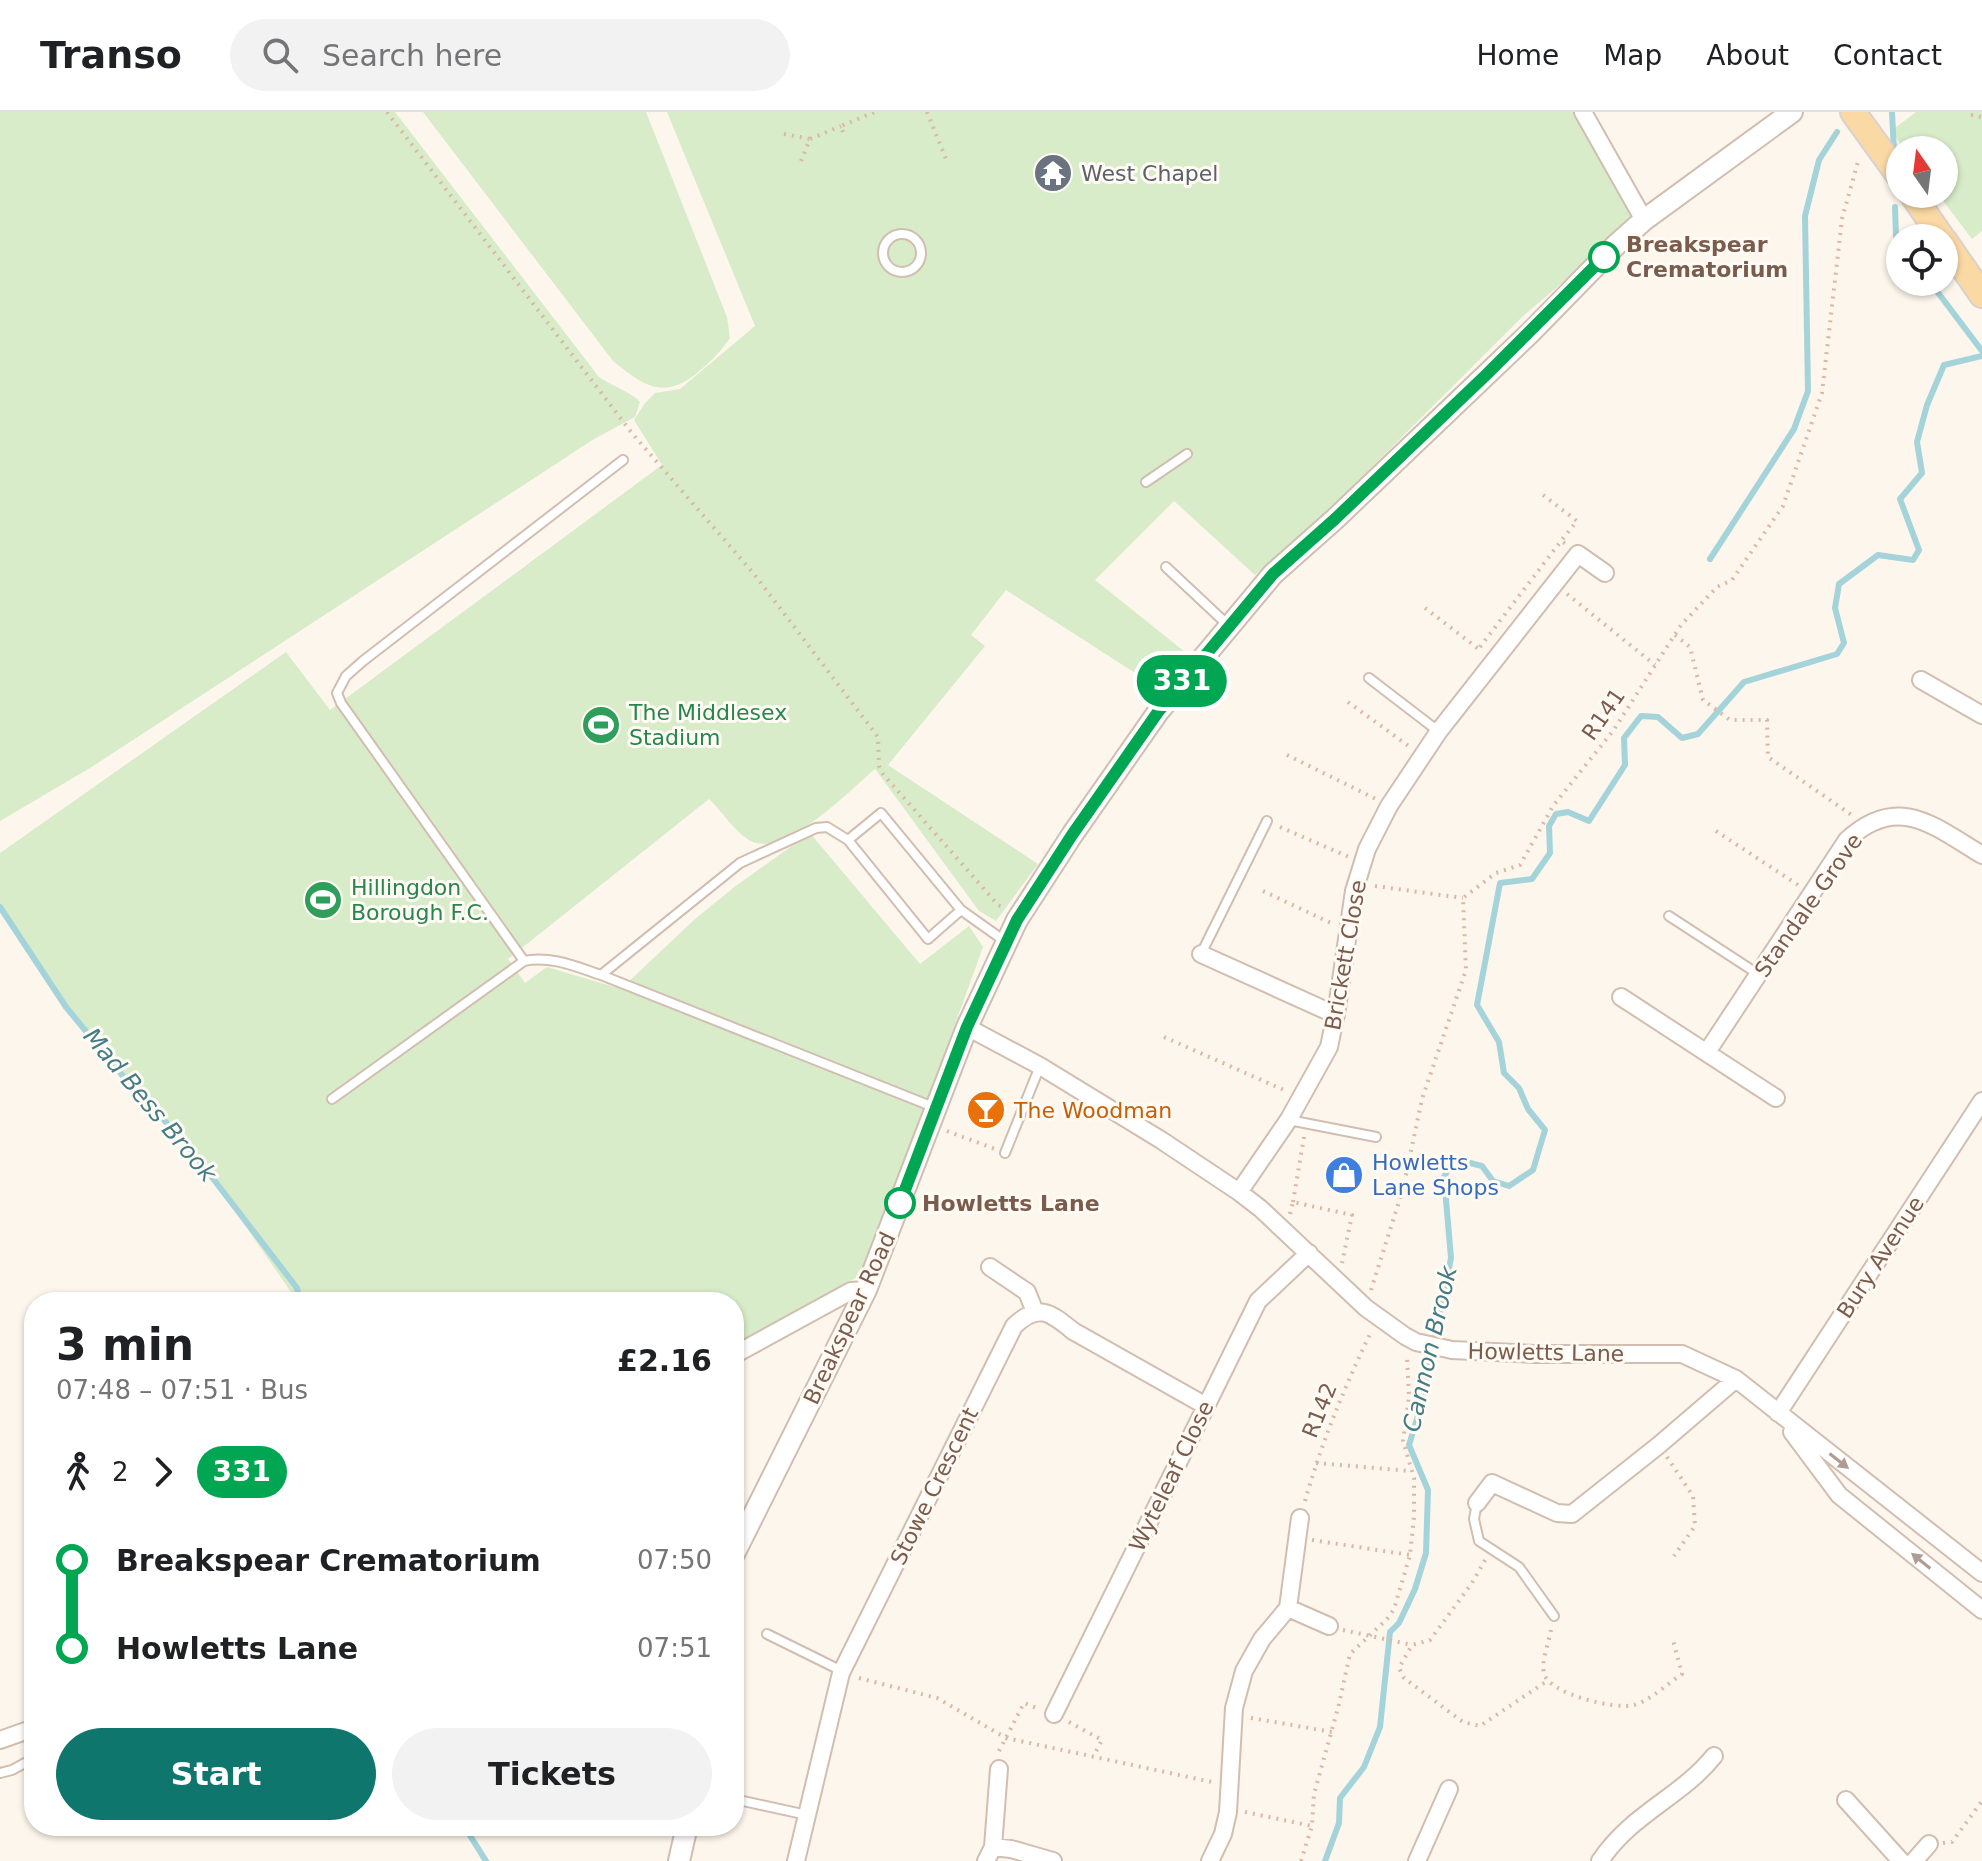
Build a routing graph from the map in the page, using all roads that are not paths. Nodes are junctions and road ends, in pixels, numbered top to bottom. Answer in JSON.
{"nodes":[{"id":1,"x":1583,"y":112,"type":"edge"},
{"id":2,"x":1792,"y":112,"type":"edge"},
{"id":3,"x":1860,"y":121,"type":"edge"},
{"id":4,"x":1886,"y":157,"type":"edge"},
{"id":5,"x":1644,"y":220,"type":"junction"},
{"id":6,"x":906,"y":234,"type":"joint"},
{"id":7,"x":1958,"y":261,"type":"edge"},
{"id":8,"x":1982,"y":295,"type":"edge"},
{"id":9,"x":1187,"y":454,"type":"dead end"},
{"id":10,"x":623,"y":460,"type":"dead end"},
{"id":11,"x":1146,"y":482,"type":"dead end"},
{"id":12,"x":1166,"y":567,"type":"dead end"},
{"id":13,"x":1605,"y":573,"type":"dead end"},
{"id":14,"x":1229,"y":627,"type":"junction"},
{"id":15,"x":1369,"y":678,"type":"dead end"},
{"id":16,"x":1921,"y":680,"type":"dead end"},
{"id":17,"x":1982,"y":715,"type":"edge"},
{"id":18,"x":1439,"y":731,"type":"junction"},
{"id":19,"x":1267,"y":821,"type":"road end"},
{"id":20,"x":848,"y":840,"type":"junction"},
{"id":21,"x":1979,"y":847,"type":"edge"},
{"id":22,"x":961,"y":910,"type":"junction"},
{"id":23,"x":1669,"y":916,"type":"dead end"},
{"id":24,"x":1006,"y":942,"type":"junction"},
{"id":25,"x":1201,"y":954,"type":"joint"},
{"id":26,"x":524,"y":961,"type":"junction"},
{"id":27,"x":1758,"y":974,"type":"junction"},
{"id":28,"x":601,"y":975,"type":"junction"},
{"id":29,"x":1621,"y":997,"type":"dead end"},
{"id":30,"x":1336,"y":1015,"type":"junction"},
{"id":31,"x":967,"y":1027,"type":"junction"},
{"id":32,"x":1707,"y":1052,"type":"junction"},
{"id":33,"x":1040,"y":1066,"type":"junction"},
{"id":34,"x":1776,"y":1098,"type":"dead end"},
{"id":35,"x":332,"y":1099,"type":"dead end"},
{"id":36,"x":1982,"y":1101,"type":"edge"},
{"id":37,"x":933,"y":1116,"type":"junction"},
{"id":38,"x":1289,"y":1119,"type":"junction"},
{"id":39,"x":1376,"y":1137,"type":"dead end"},
{"id":40,"x":1005,"y":1153,"type":"road end"},
{"id":41,"x":1239,"y":1192,"type":"junction"},
{"id":42,"x":1309,"y":1253,"type":"junction"},
{"id":43,"x":990,"y":1267,"type":"dead end"},
{"id":44,"x":866,"y":1290,"type":"junction"},
{"id":45,"x":1035,"y":1312,"type":"junction"},
{"id":46,"x":744,"y":1350,"type":"edge"},
{"id":47,"x":1736,"y":1379,"type":"junction"},
{"id":48,"x":1206,"y":1406,"type":"junction"},
{"id":49,"x":1778,"y":1413,"type":"junction"},
{"id":50,"x":1477,"y":1503,"type":"joint"},
{"id":51,"x":1300,"y":1518,"type":"road end"},
{"id":52,"x":744,"y":1534,"type":"edge"},
{"id":53,"x":1982,"y":1573,"type":"edge"},
{"id":54,"x":1288,"y":1608,"type":"junction"},
{"id":55,"x":1982,"y":1610,"type":"edge"},
{"id":56,"x":1554,"y":1616,"type":"road end"},
{"id":57,"x":1329,"y":1626,"type":"road end"},
{"id":58,"x":767,"y":1634,"type":"dead end"},
{"id":59,"x":842,"y":1671,"type":"junction"},
{"id":60,"x":1054,"y":1714,"type":"road end"},
{"id":61,"x":24,"y":1731,"type":"edge"},
{"id":62,"x":0,"y":1740,"type":"edge"},
{"id":63,"x":1714,"y":1756,"type":"dead end"},
{"id":64,"x":24,"y":1763,"type":"edge"},
{"id":65,"x":999,"y":1769,"type":"dead end"},
{"id":66,"x":0,"y":1773,"type":"edge"},
{"id":67,"x":1449,"y":1789,"type":"dead end"},
{"id":68,"x":1846,"y":1800,"type":"dead end"},
{"id":69,"x":744,"y":1801,"type":"edge"},
{"id":70,"x":807,"y":1815,"type":"junction"},
{"id":71,"x":685,"y":1836,"type":"edge"},
{"id":72,"x":1929,"y":1844,"type":"road end"},
{"id":73,"x":990,"y":1854,"type":"edge"},
{"id":74,"x":679,"y":1861,"type":"edge"},
{"id":75,"x":796,"y":1861,"type":"edge"},
{"id":76,"x":1053,"y":1861,"type":"edge"},
{"id":77,"x":1210,"y":1861,"type":"edge"},
{"id":78,"x":1417,"y":1861,"type":"edge"},
{"id":79,"x":1600,"y":1861,"type":"edge"},
{"id":80,"x":1901,"y":1861,"type":"edge"},
{"id":81,"x":1914,"y":1861,"type":"edge"}],
"edges":[{"from":1,"to":5,"type":"street"},
{"from":2,"to":5,"type":"street","name":"Breakspear Road"},
{"from":3,"to":4,"type":"main road"},
{"from":5,"to":14,"type":"street","name":"Breakspear Road"},
{"from":6,"to":6,"type":"lane"},
{"from":7,"to":8,"type":"main road"},
{"from":9,"to":11,"type":"lane"},
{"from":10,"to":26,"type":"lane"},
{"from":12,"to":14,"type":"lane"},
{"from":13,"to":18,"type":"street","name":"Brickett Close"},
{"from":14,"to":24,"type":"street","name":"Breakspear Road"},
{"from":15,"to":18,"type":"lane"},
{"from":16,"to":17,"type":"street"},
{"from":18,"to":30,"type":"street","name":"Brickett Close"},
{"from":19,"to":25,"type":"lane"},
{"from":20,"to":22,"type":"lane"},
{"from":20,"to":22,"type":"lane"},
{"from":20,"to":28,"type":"lane"},
{"from":21,"to":27,"type":"street","name":"Standale Grove"},
{"from":22,"to":24,"type":"lane"},
{"from":23,"to":27,"type":"lane"},
{"from":24,"to":31,"type":"street","name":"Breakspear Road"},
{"from":25,"to":30,"type":"street"},
{"from":26,"to":28,"type":"lane"},
{"from":26,"to":35,"type":"lane"},
{"from":27,"to":32,"type":"street","name":"Standale Grove"},
{"from":28,"to":37,"type":"lane"},
{"from":29,"to":32,"type":"street"},
{"from":30,"to":38,"type":"street","name":"Brickett Close"},
{"from":31,"to":33,"type":"street","name":"Howletts Lane"},
{"from":31,"to":37,"type":"street","name":"Breakspear Road"},
{"from":32,"to":34,"type":"street"},
{"from":33,"to":40,"type":"lane"},
{"from":33,"to":41,"type":"street","name":"Howletts Lane"},
{"from":36,"to":49,"type":"street","name":"Bury Avenue"},
{"from":37,"to":44,"type":"street","name":"Breakspear Road"},
{"from":38,"to":39,"type":"lane"},
{"from":38,"to":41,"type":"street","name":"Brickett Close"},
{"from":41,"to":42,"type":"street","name":"Howletts Lane"},
{"from":42,"to":47,"type":"street","name":"Howletts Lane"},
{"from":42,"to":48,"type":"street","name":"Wyteleaf Close"},
{"from":43,"to":45,"type":"street"},
{"from":44,"to":46,"type":"street"},
{"from":44,"to":52,"type":"street","name":"Breakspear Road"},
{"from":45,"to":48,"type":"street"},
{"from":45,"to":59,"type":"street","name":"Stowe Crescent"},
{"from":47,"to":49,"type":"street","name":"Howletts Lane"},
{"from":47,"to":50,"type":"street"},
{"from":48,"to":60,"type":"street","name":"Wyteleaf Close"},
{"from":49,"to":53,"type":"street","name":"Howletts Lane","one_way":true},
{"from":55,"to":49,"type":"street","name":"Howletts Lane","one_way":true},
{"from":50,"to":56,"type":"lane"},
{"from":51,"to":54,"type":"street"},
{"from":54,"to":57,"type":"street"},
{"from":54,"to":77,"type":"street"},
{"from":58,"to":59,"type":"lane"},
{"from":59,"to":70,"type":"street","name":"Stowe Crescent"},
{"from":61,"to":62,"type":"street"},
{"from":63,"to":79,"type":"street"},
{"from":64,"to":66,"type":"lane"},
{"from":65,"to":73,"type":"street"},
{"from":67,"to":78,"type":"street"},
{"from":68,"to":80,"type":"street"},
{"from":69,"to":70,"type":"lane"},
{"from":70,"to":75,"type":"street","name":"Stowe Crescent"},
{"from":71,"to":74,"type":"street"},
{"from":72,"to":81,"type":"street"},
{"from":73,"to":76,"type":"street"}]}
